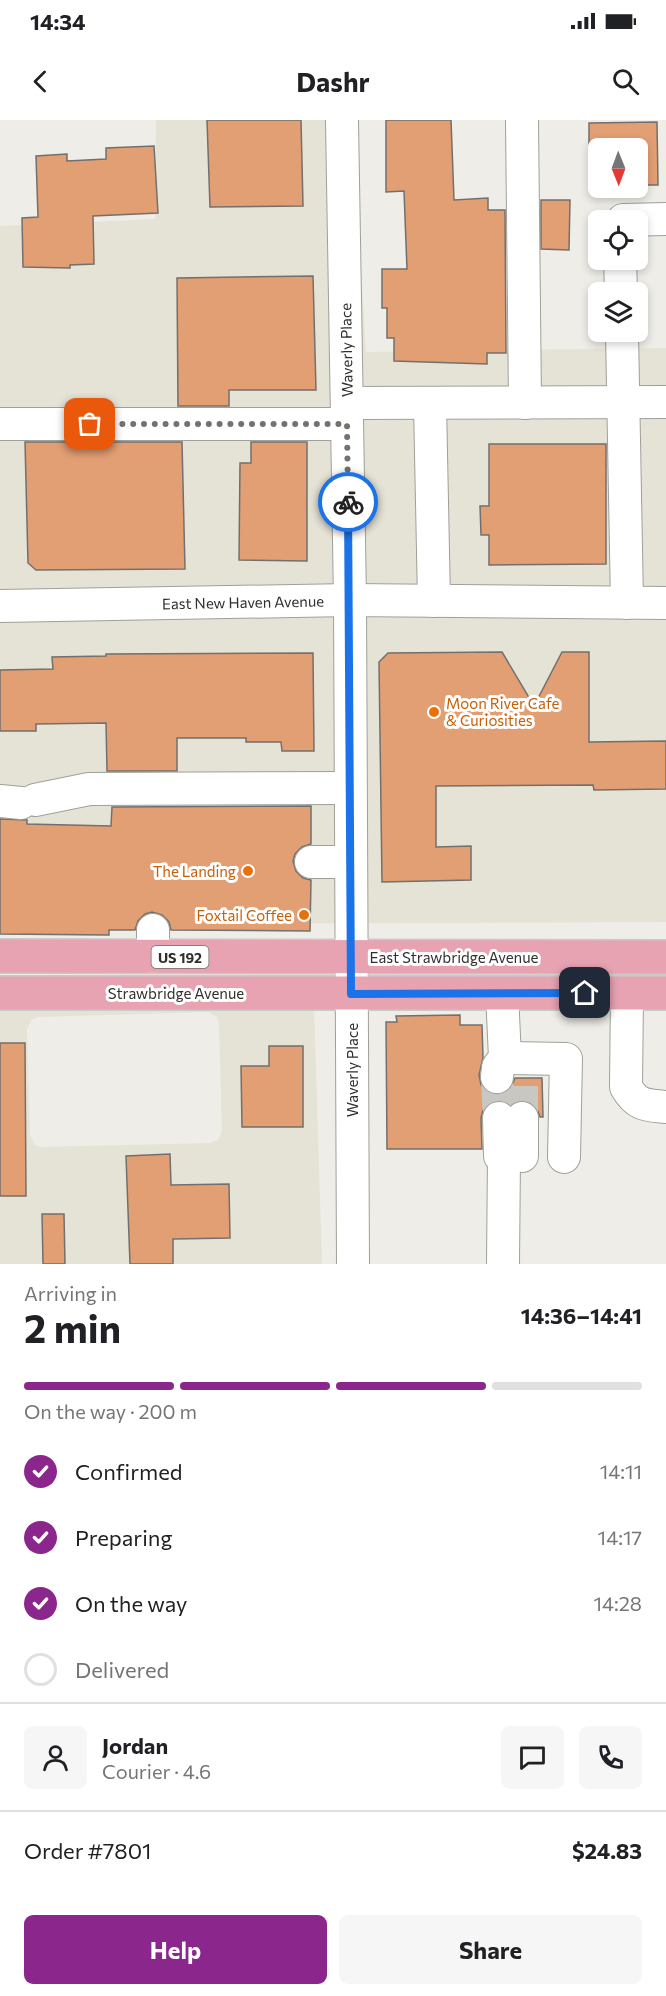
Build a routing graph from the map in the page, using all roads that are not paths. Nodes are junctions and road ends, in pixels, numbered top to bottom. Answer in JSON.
{"nodes":[{"id":1,"x":342,"y":120,"type":"edge"},
{"id":2,"x":522,"y":120,"type":"edge"},
{"id":3,"x":648,"y":219,"type":"edge"},
{"id":4,"x":666,"y":219,"type":"edge"},
{"id":5,"x":622,"y":342,"type":"edge"},
{"id":6,"x":624,"y":402,"type":"junction"},
{"id":7,"x":666,"y":402,"type":"edge"},
{"id":8,"x":430,"y":403,"type":"junction"},
{"id":9,"x":525,"y":403,"type":"junction"},
{"id":10,"x":347,"y":414,"type":"junction"},
{"id":11,"x":0,"y":424,"type":"edge"},
{"id":12,"x":350,"y":600,"type":"junction"},
{"id":13,"x":434,"y":601,"type":"junction"},
{"id":14,"x":627,"y":603,"type":"junction"},
{"id":15,"x":666,"y":603,"type":"edge"},
{"id":16,"x":0,"y":606,"type":"edge"},
{"id":17,"x":350,"y":788,"type":"junction"},
{"id":18,"x":19,"y":801,"type":"edge"},
{"id":19,"x":311,"y":862,"type":"dead end"},
{"id":20,"x":351,"y":862,"type":"junction"},
{"id":21,"x":0,"y":957,"type":"edge"},
{"id":22,"x":666,"y":957,"type":"edge"},
{"id":23,"x":351,"y":958,"type":"junction"},
{"id":24,"x":0,"y":993,"type":"edge"},
{"id":25,"x":502,"y":993,"type":"junction"},
{"id":26,"x":627,"y":993,"type":"junction"},
{"id":27,"x":666,"y":993,"type":"edge"},
{"id":28,"x":351,"y":994,"type":"junction"},
{"id":29,"x":666,"y":1107,"type":"edge"},
{"id":30,"x":511,"y":1118,"type":"tunnel mouth"},
{"id":31,"x":564,"y":1157,"type":"dead end"},
{"id":32,"x":353,"y":1264,"type":"edge"},
{"id":33,"x":503,"y":1264,"type":"edge"}],
"edges":[{"from":1,"to":10,"type":"street","name":"Waverly Place"},
{"from":2,"to":9,"type":"street"},
{"from":3,"to":4,"type":"street"},
{"from":5,"to":6,"type":"street"},
{"from":6,"to":7,"type":"street"},
{"from":6,"to":9,"type":"street"},
{"from":6,"to":14,"type":"street"},
{"from":8,"to":9,"type":"street"},
{"from":8,"to":10,"type":"street"},
{"from":8,"to":13,"type":"street"},
{"from":10,"to":11,"type":"street"},
{"from":10,"to":12,"type":"street","name":"Waverly Place"},
{"from":12,"to":13,"type":"street","name":"East New Haven Avenue"},
{"from":12,"to":16,"type":"street","name":"East New Haven Avenue"},
{"from":12,"to":17,"type":"street","name":"Waverly Place"},
{"from":13,"to":14,"type":"street","name":"East New Haven Avenue"},
{"from":14,"to":15,"type":"street","name":"East New Haven Avenue"},
{"from":17,"to":18,"type":"street"},
{"from":17,"to":20,"type":"street","name":"Waverly Place"},
{"from":19,"to":20,"type":"street"},
{"from":20,"to":23,"type":"street","name":"Waverly Place"},
{"from":21,"to":23,"type":"main road","number":"US 192"},
{"from":22,"to":23,"type":"main road","name":"East Strawbridge Avenue","number":"US 192"},
{"from":23,"to":28,"type":"street","name":"Waverly Place"},
{"from":24,"to":28,"type":"main road","name":"Strawbridge Avenue"},
{"from":25,"to":26,"type":"main road"},
{"from":25,"to":28,"type":"main road"},
{"from":25,"to":31,"type":"street"},
{"from":26,"to":27,"type":"main road"},
{"from":26,"to":29,"type":"street"},
{"from":28,"to":32,"type":"street","name":"Waverly Place"},
{"from":30,"to":33,"type":"street"}]}
